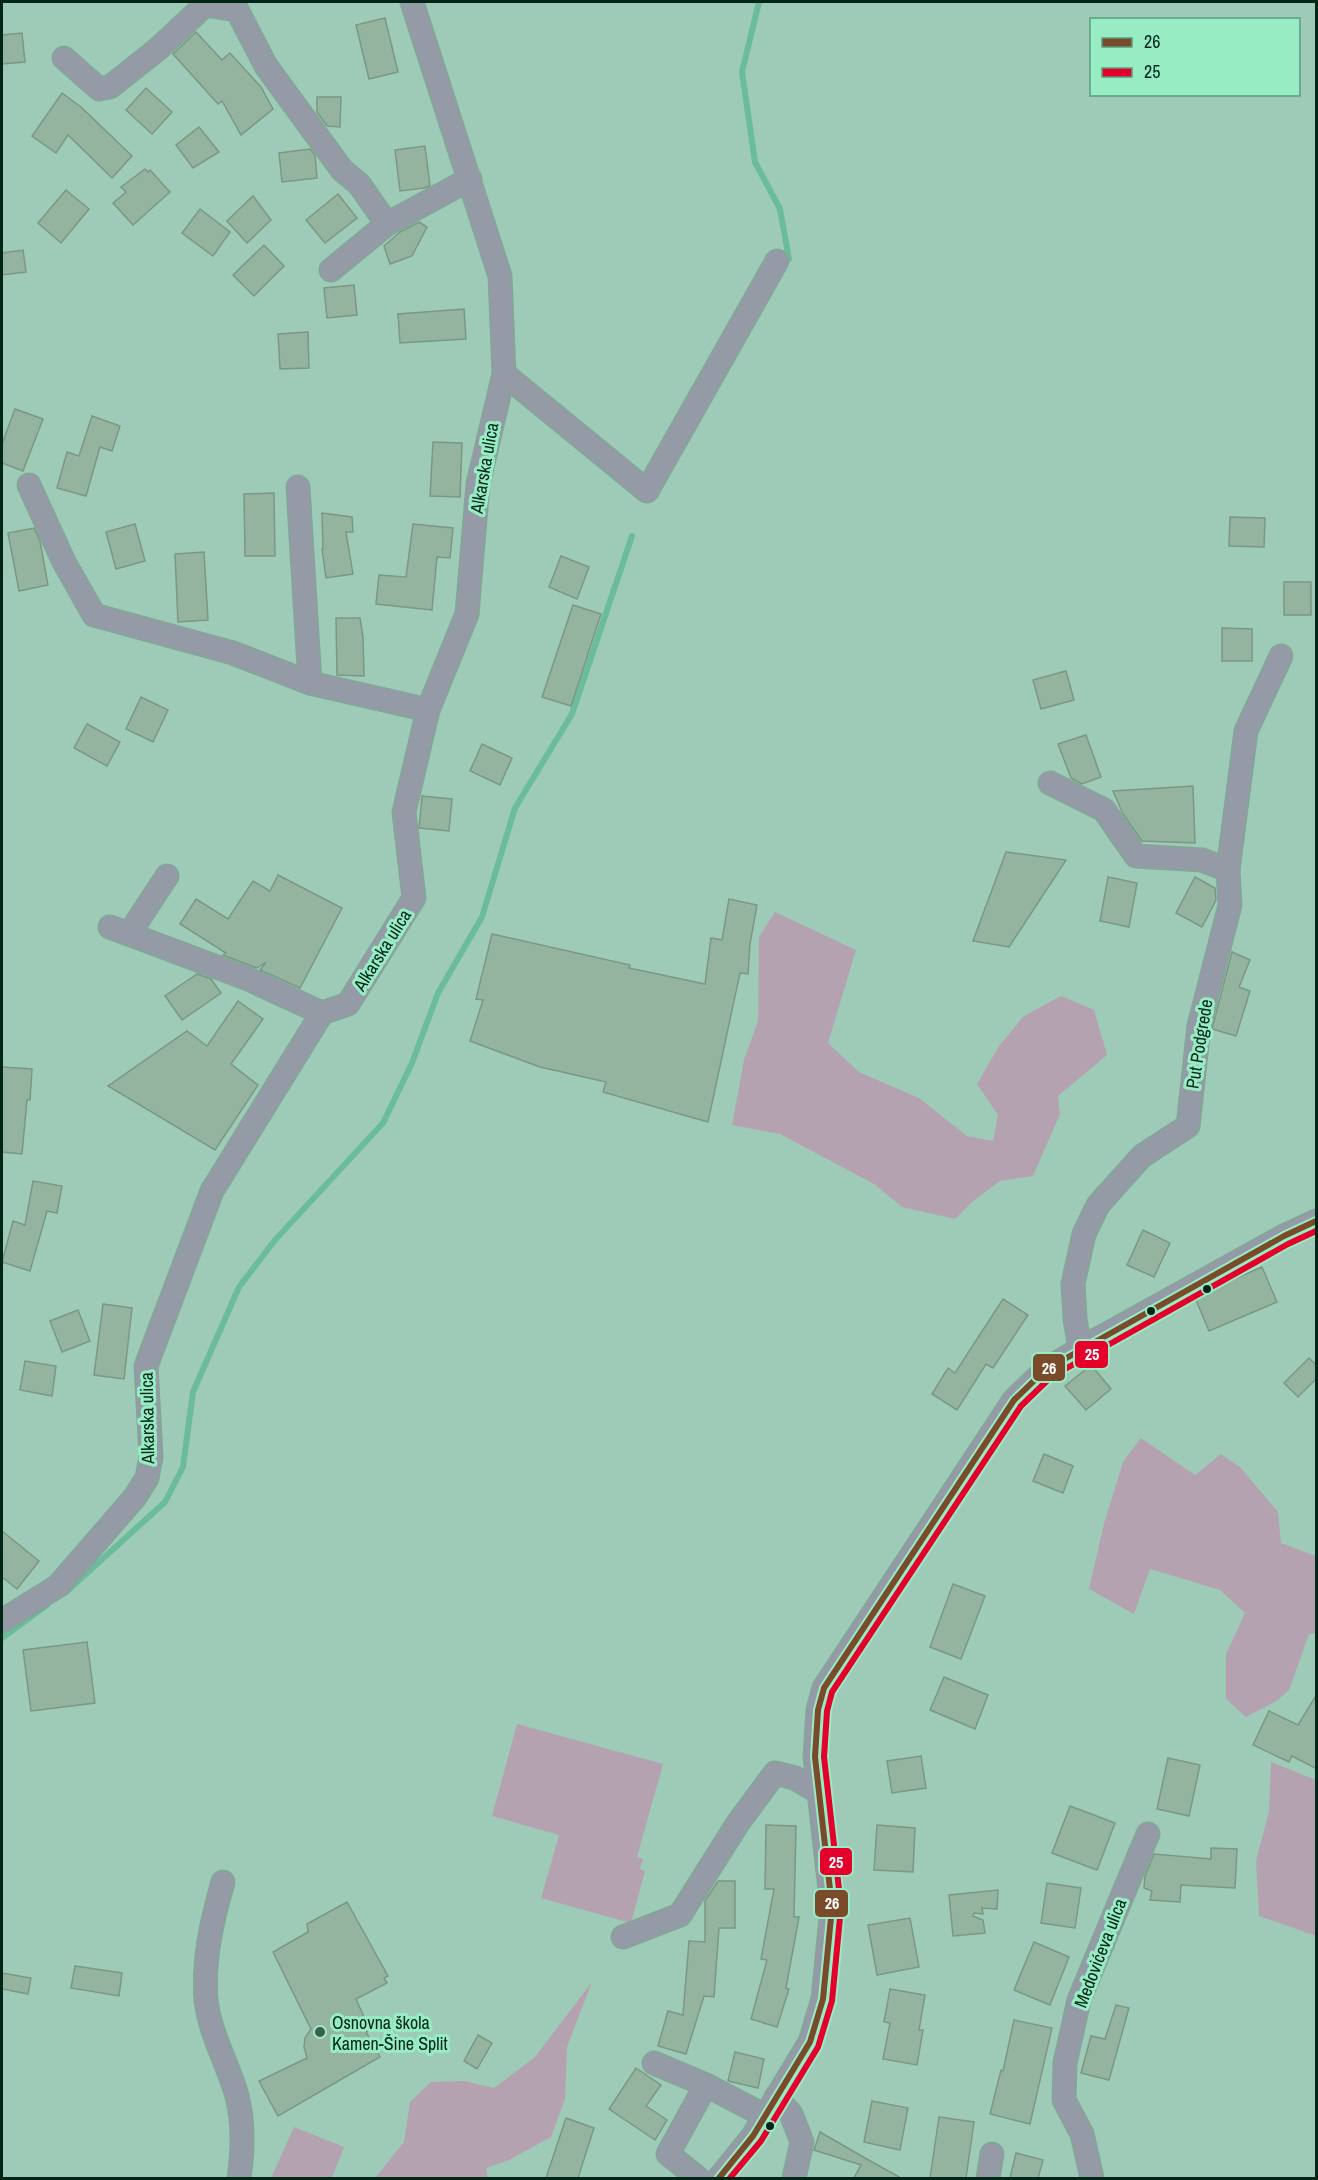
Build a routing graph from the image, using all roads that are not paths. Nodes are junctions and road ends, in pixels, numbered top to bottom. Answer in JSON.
{"nodes":[{"id":1,"x":412,"y":2,"type":"edge"},
{"id":2,"x":64,"y":58,"type":"dead end"},
{"id":3,"x":470,"y":179,"type":"junction"},
{"id":4,"x":387,"y":224,"type":"junction"},
{"id":5,"x":777,"y":261,"type":"dead end"},
{"id":6,"x":331,"y":270,"type":"dead end"},
{"id":7,"x":504,"y":374,"type":"junction"},
{"id":8,"x":29,"y":485,"type":"dead end"},
{"id":9,"x":297,"y":487,"type":"dead end"},
{"id":10,"x":1281,"y":656,"type":"dead end"},
{"id":11,"x":310,"y":683,"type":"junction"},
{"id":12,"x":428,"y":710,"type":"junction"},
{"id":13,"x":1050,"y":783,"type":"dead end"},
{"id":14,"x":1228,"y":870,"type":"junction"},
{"id":15,"x":166,"y":876,"type":"dead end"},
{"id":16,"x":322,"y":1013,"type":"junction"},
{"id":17,"x":1317,"y":1221,"type":"edge"},
{"id":18,"x":1080,"y":1349,"type":"junction"},
{"id":19,"x":2,"y":1621,"type":"edge"},
{"id":20,"x":818,"y":1792,"type":"junction"},
{"id":21,"x":1148,"y":1834,"type":"dead end"},
{"id":22,"x":223,"y":1882,"type":"dead end"},
{"id":23,"x":623,"y":1937,"type":"dead end"},
{"id":24,"x":654,"y":2063,"type":"dead end"},
{"id":25,"x":706,"y":2085,"type":"junction"},
{"id":26,"x":770,"y":2106,"type":"junction"},
{"id":27,"x":992,"y":2154,"type":"dead end"},
{"id":28,"x":239,"y":2178,"type":"edge"},
{"id":29,"x":698,"y":2178,"type":"edge"},
{"id":30,"x":719,"y":2178,"type":"edge"},
{"id":31,"x":794,"y":2178,"type":"edge"},
{"id":32,"x":988,"y":2178,"type":"edge"},
{"id":33,"x":1092,"y":2178,"type":"edge"}],
"edges":[{"from":1,"to":3,"type":"street","name":"Alkarska ulica"},
{"from":2,"to":4,"type":"street"},
{"from":3,"to":4,"type":"street"},
{"from":3,"to":7,"type":"street","name":"Alkarska ulica"},
{"from":4,"to":6,"type":"street"},
{"from":5,"to":7,"type":"street"},
{"from":7,"to":12,"type":"street","name":"Alkarska ulica"},
{"from":8,"to":11,"type":"street"},
{"from":9,"to":11,"type":"street"},
{"from":10,"to":14,"type":"street"},
{"from":11,"to":12,"type":"street"},
{"from":12,"to":16,"type":"street","name":"Alkarska ulica"},
{"from":13,"to":14,"type":"street"},
{"from":14,"to":18,"type":"street","name":"Put Podgrede"},
{"from":15,"to":16,"type":"street"},
{"from":16,"to":19,"type":"street","name":"Alkarska ulica"},
{"from":17,"to":18,"type":"street"},
{"from":18,"to":20,"type":"street"},
{"from":20,"to":23,"type":"street"},
{"from":20,"to":26,"type":"street"},
{"from":21,"to":33,"type":"street","name":"Medovićeva ulica"},
{"from":22,"to":28,"type":"street"},
{"from":24,"to":25,"type":"street"},
{"from":25,"to":26,"type":"street"},
{"from":25,"to":29,"type":"street"},
{"from":26,"to":30,"type":"street"},
{"from":26,"to":31,"type":"street"},
{"from":27,"to":32,"type":"street"}]}
